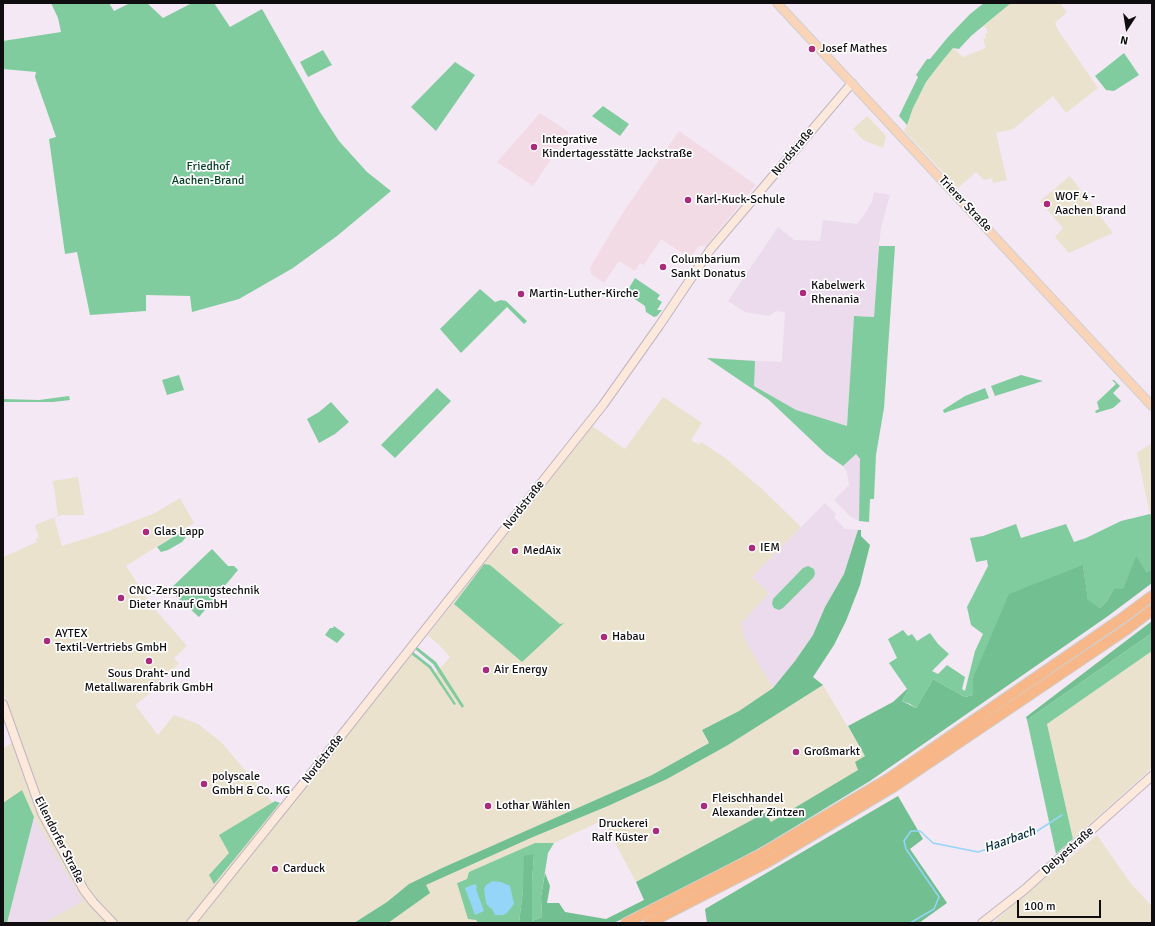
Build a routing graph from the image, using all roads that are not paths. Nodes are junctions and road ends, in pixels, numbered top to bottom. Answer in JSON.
{"nodes":[{"id":1,"x":777,"y":3,"type":"edge"},
{"id":2,"x":852,"y":83,"type":"junction"},
{"id":3,"x":1152,"y":406,"type":"edge"},
{"id":4,"x":1152,"y":596,"type":"edge"},
{"id":5,"x":1152,"y":610,"type":"edge"},
{"id":6,"x":3,"y":704,"type":"edge"},
{"id":7,"x":1152,"y":776,"type":"edge"},
{"id":8,"x":113,"y":923,"type":"edge"},
{"id":9,"x":191,"y":923,"type":"edge"},
{"id":10,"x":626,"y":923,"type":"edge"},
{"id":11,"x":649,"y":923,"type":"edge"},
{"id":12,"x":982,"y":923,"type":"edge"}],
"edges":[{"from":1,"to":2,"type":"main road","name":"Trierer Straße"},
{"from":2,"to":3,"type":"main road","name":"Trierer Straße"},
{"from":2,"to":9,"type":"street","name":"Nordstraße"},
{"from":4,"to":10,"type":"highway"},
{"from":5,"to":11,"type":"highway"},
{"from":6,"to":8,"type":"street","name":"Eilendorfer Straße"},
{"from":7,"to":12,"type":"street","name":"Debyestraße"}]}
